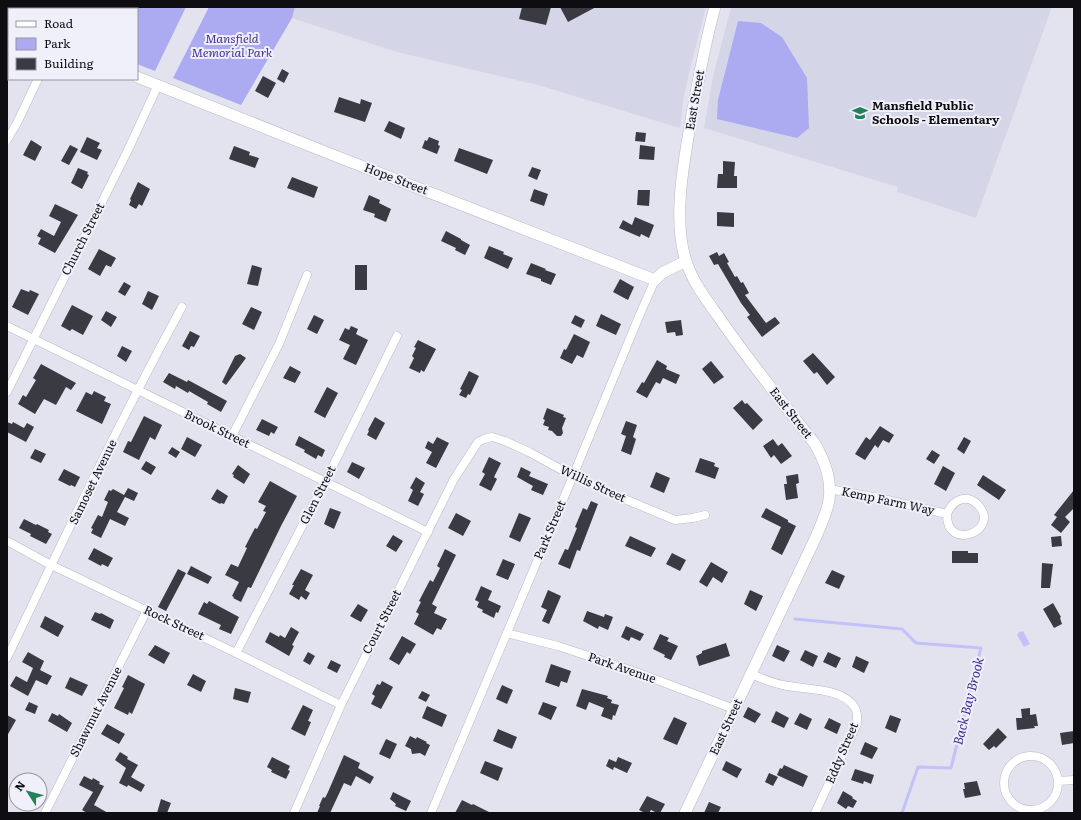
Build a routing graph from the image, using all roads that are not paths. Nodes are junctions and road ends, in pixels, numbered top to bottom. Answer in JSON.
{"nodes":[{"id":1,"x":715,"y":7,"type":"edge"},
{"id":2,"x":138,"y":77,"type":"edge"},
{"id":3,"x":38,"y":80,"type":"edge"},
{"id":4,"x":158,"y":85,"type":"junction"},
{"id":5,"x":7,"y":140,"type":"edge"},
{"id":6,"x":686,"y":261,"type":"junction"},
{"id":7,"x":307,"y":275,"type":"dead end"},
{"id":8,"x":655,"y":280,"type":"junction"},
{"id":9,"x":182,"y":307,"type":"dead end"},
{"id":10,"x":7,"y":326,"type":"edge"},
{"id":11,"x":398,"y":336,"type":"dead end"},
{"id":12,"x":33,"y":340,"type":"junction"},
{"id":13,"x":138,"y":390,"type":"junction"},
{"id":14,"x":7,"y":392,"type":"edge"},
{"id":15,"x":232,"y":436,"type":"junction"},
{"id":16,"x":484,"y":439,"type":"joint"},
{"id":17,"x":573,"y":476,"type":"junction"},
{"id":18,"x":325,"y":482,"type":"junction"},
{"id":19,"x":829,"y":489,"type":"junction"},
{"id":20,"x":947,"y":514,"type":"junction"},
{"id":21,"x":705,"y":515,"type":"dead end"},
{"id":22,"x":428,"y":532,"type":"junction"},
{"id":23,"x":7,"y":541,"type":"edge"},
{"id":24,"x":51,"y":565,"type":"junction"},
{"id":25,"x":147,"y":610,"type":"junction"},
{"id":26,"x":507,"y":633,"type":"junction"},
{"id":27,"x":236,"y":652,"type":"junction"},
{"id":28,"x":7,"y":658,"type":"edge"},
{"id":29,"x":751,"y":674,"type":"junction"},
{"id":30,"x":341,"y":705,"type":"junction"},
{"id":31,"x":734,"y":709,"type":"junction"},
{"id":32,"x":1074,"y":780,"type":"edge"},
{"id":33,"x":1058,"y":782,"type":"junction"},
{"id":34,"x":45,"y":813,"type":"edge"},
{"id":35,"x":294,"y":813,"type":"edge"},
{"id":36,"x":431,"y":813,"type":"edge"},
{"id":37,"x":685,"y":813,"type":"edge"},
{"id":38,"x":815,"y":813,"type":"edge"}],
"edges":[{"from":1,"to":6,"type":"main road","name":"East Street"},
{"from":2,"to":4,"type":"main road","name":"Hope Street"},
{"from":3,"to":5,"type":"street"},
{"from":4,"to":8,"type":"main road","name":"Hope Street"},
{"from":4,"to":12,"type":"street","name":"Church Street"},
{"from":6,"to":8,"type":"main road"},
{"from":6,"to":19,"type":"main road","name":"East Street"},
{"from":7,"to":15,"type":"street"},
{"from":8,"to":17,"type":"street","name":"Park Street"},
{"from":9,"to":13,"type":"street","name":"Samoset Avenue"},
{"from":10,"to":12,"type":"street","name":"Brook Street"},
{"from":11,"to":18,"type":"street","name":"Glen Street"},
{"from":12,"to":13,"type":"street","name":"Brook Street"},
{"from":12,"to":14,"type":"street","name":"Church Street"},
{"from":13,"to":15,"type":"street","name":"Brook Street"},
{"from":13,"to":24,"type":"street","name":"Samoset Avenue"},
{"from":15,"to":18,"type":"street","name":"Brook Street"},
{"from":16,"to":17,"type":"street","name":"Willis Street"},
{"from":16,"to":22,"type":"street","name":"Court Street"},
{"from":17,"to":21,"type":"street","name":"Willis Street"},
{"from":17,"to":26,"type":"street","name":"Park Street"},
{"from":18,"to":22,"type":"street","name":"Brook Street"},
{"from":18,"to":27,"type":"street","name":"Glen Street"},
{"from":19,"to":20,"type":"street","name":"Kemp Farm Way"},
{"from":19,"to":29,"type":"main road","name":"East Street"},
{"from":20,"to":20,"type":"street","name":"Kemp Farm Way"},
{"from":22,"to":30,"type":"street","name":"Court Street"},
{"from":23,"to":24,"type":"street","name":"Rock Street"},
{"from":24,"to":25,"type":"street","name":"Rock Street"},
{"from":24,"to":28,"type":"street","name":"Samoset Avenue"},
{"from":25,"to":27,"type":"street","name":"Rock Street"},
{"from":25,"to":34,"type":"street","name":"Shawmut Avenue"},
{"from":26,"to":31,"type":"street","name":"Park Avenue"},
{"from":26,"to":36,"type":"street","name":"Park Street"},
{"from":27,"to":30,"type":"street","name":"Rock Street"},
{"from":29,"to":31,"type":"main road","name":"East Street"},
{"from":29,"to":38,"type":"street","name":"Eddy Street"},
{"from":30,"to":35,"type":"street","name":"Court Street"},
{"from":31,"to":37,"type":"main road","name":"East Street"},
{"from":32,"to":33,"type":"street"},
{"from":33,"to":33,"type":"street"}]}
